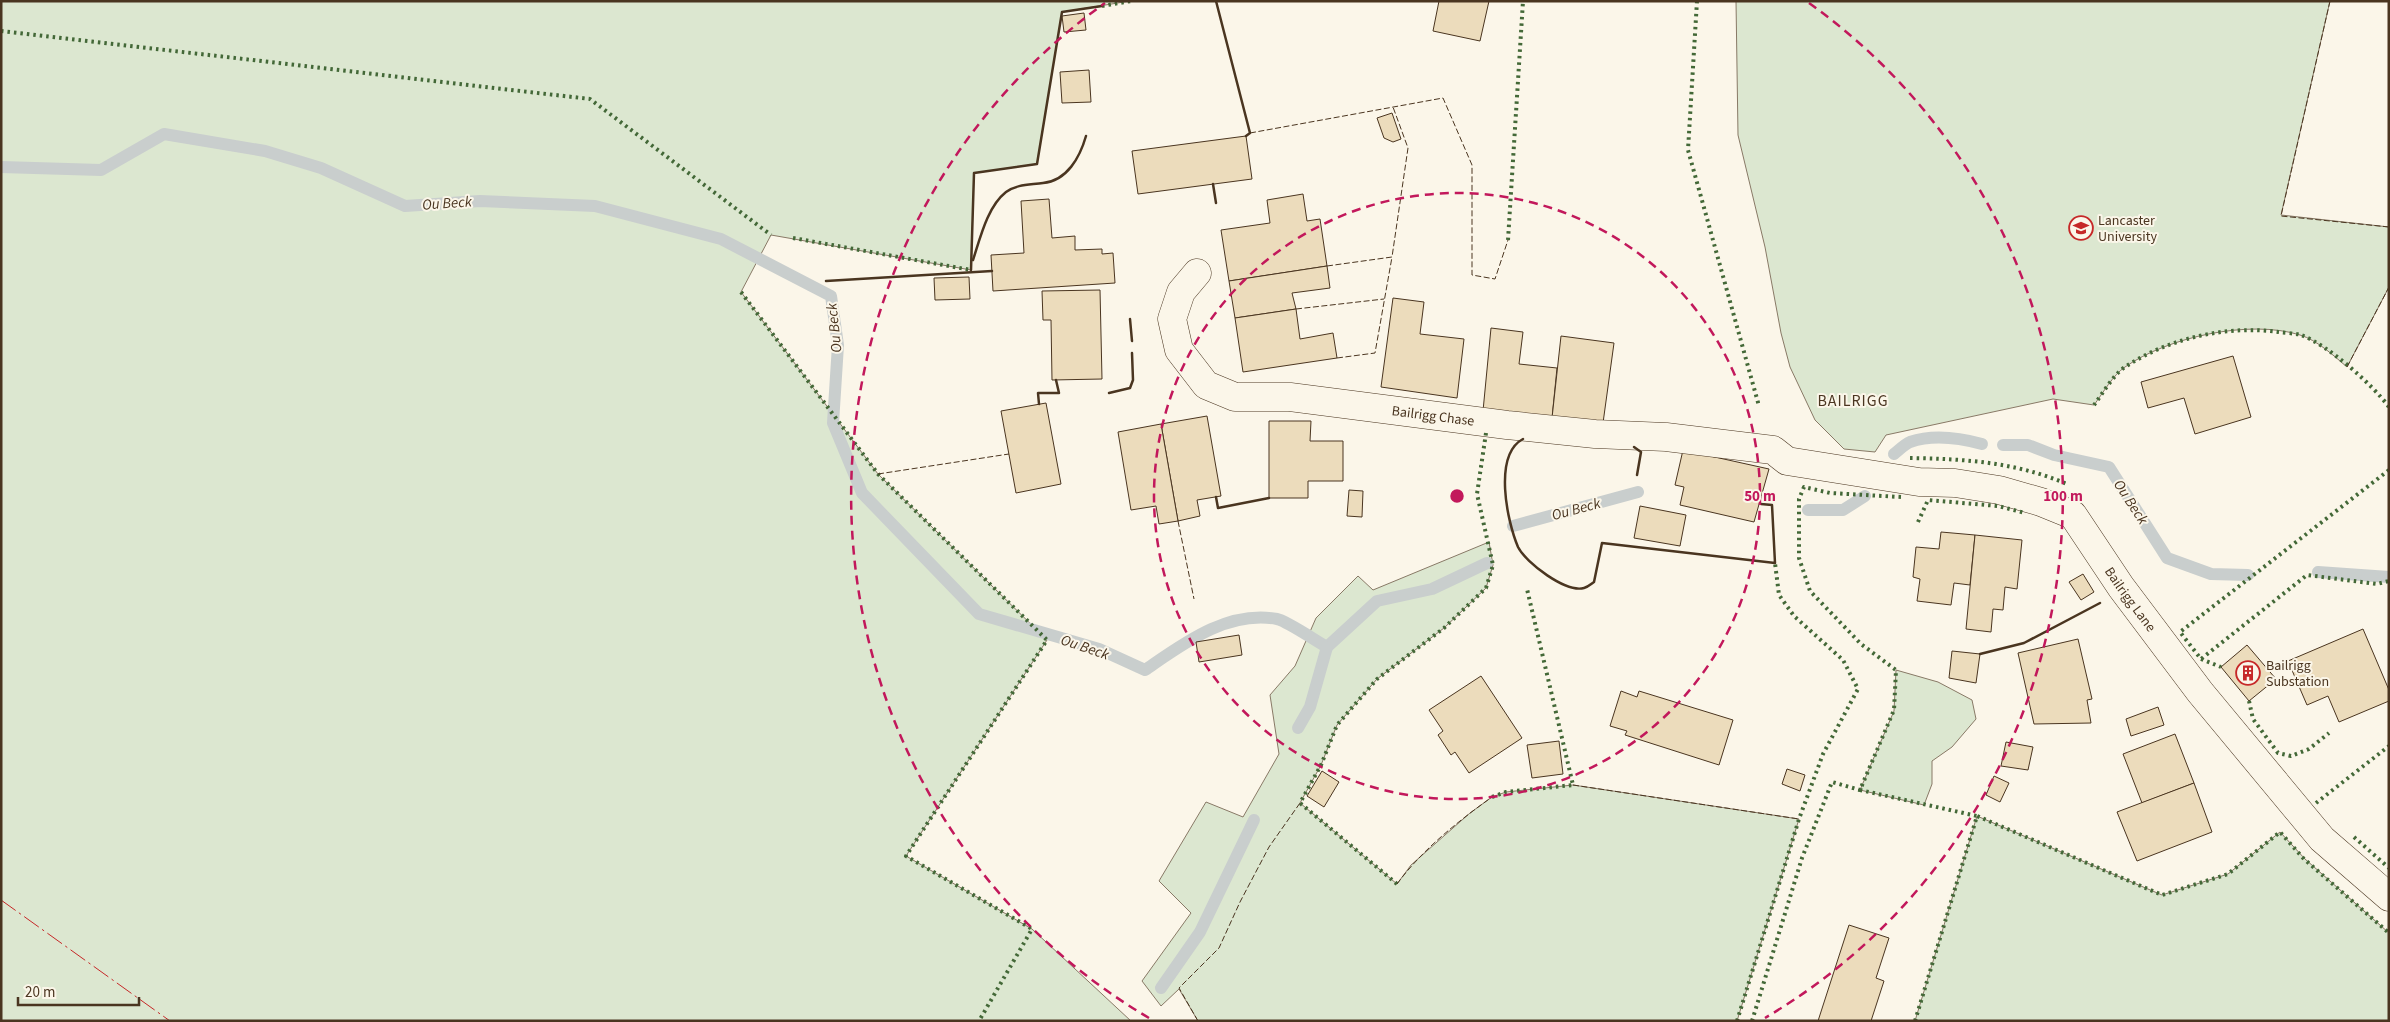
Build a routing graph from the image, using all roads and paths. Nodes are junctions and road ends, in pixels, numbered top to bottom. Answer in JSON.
{"nodes":[{"id":1,"x":1197,"y":273,"type":"dead end"},
{"id":2,"x":1787,"y":461,"type":"joint"},
{"id":3,"x":2389,"y":897,"type":"edge"}],
"edges":[{"from":1,"to":2,"type":"street","name":"Bailrigg Chase"},
{"from":2,"to":3,"type":"street","name":"Bailrigg Lane"}]}
